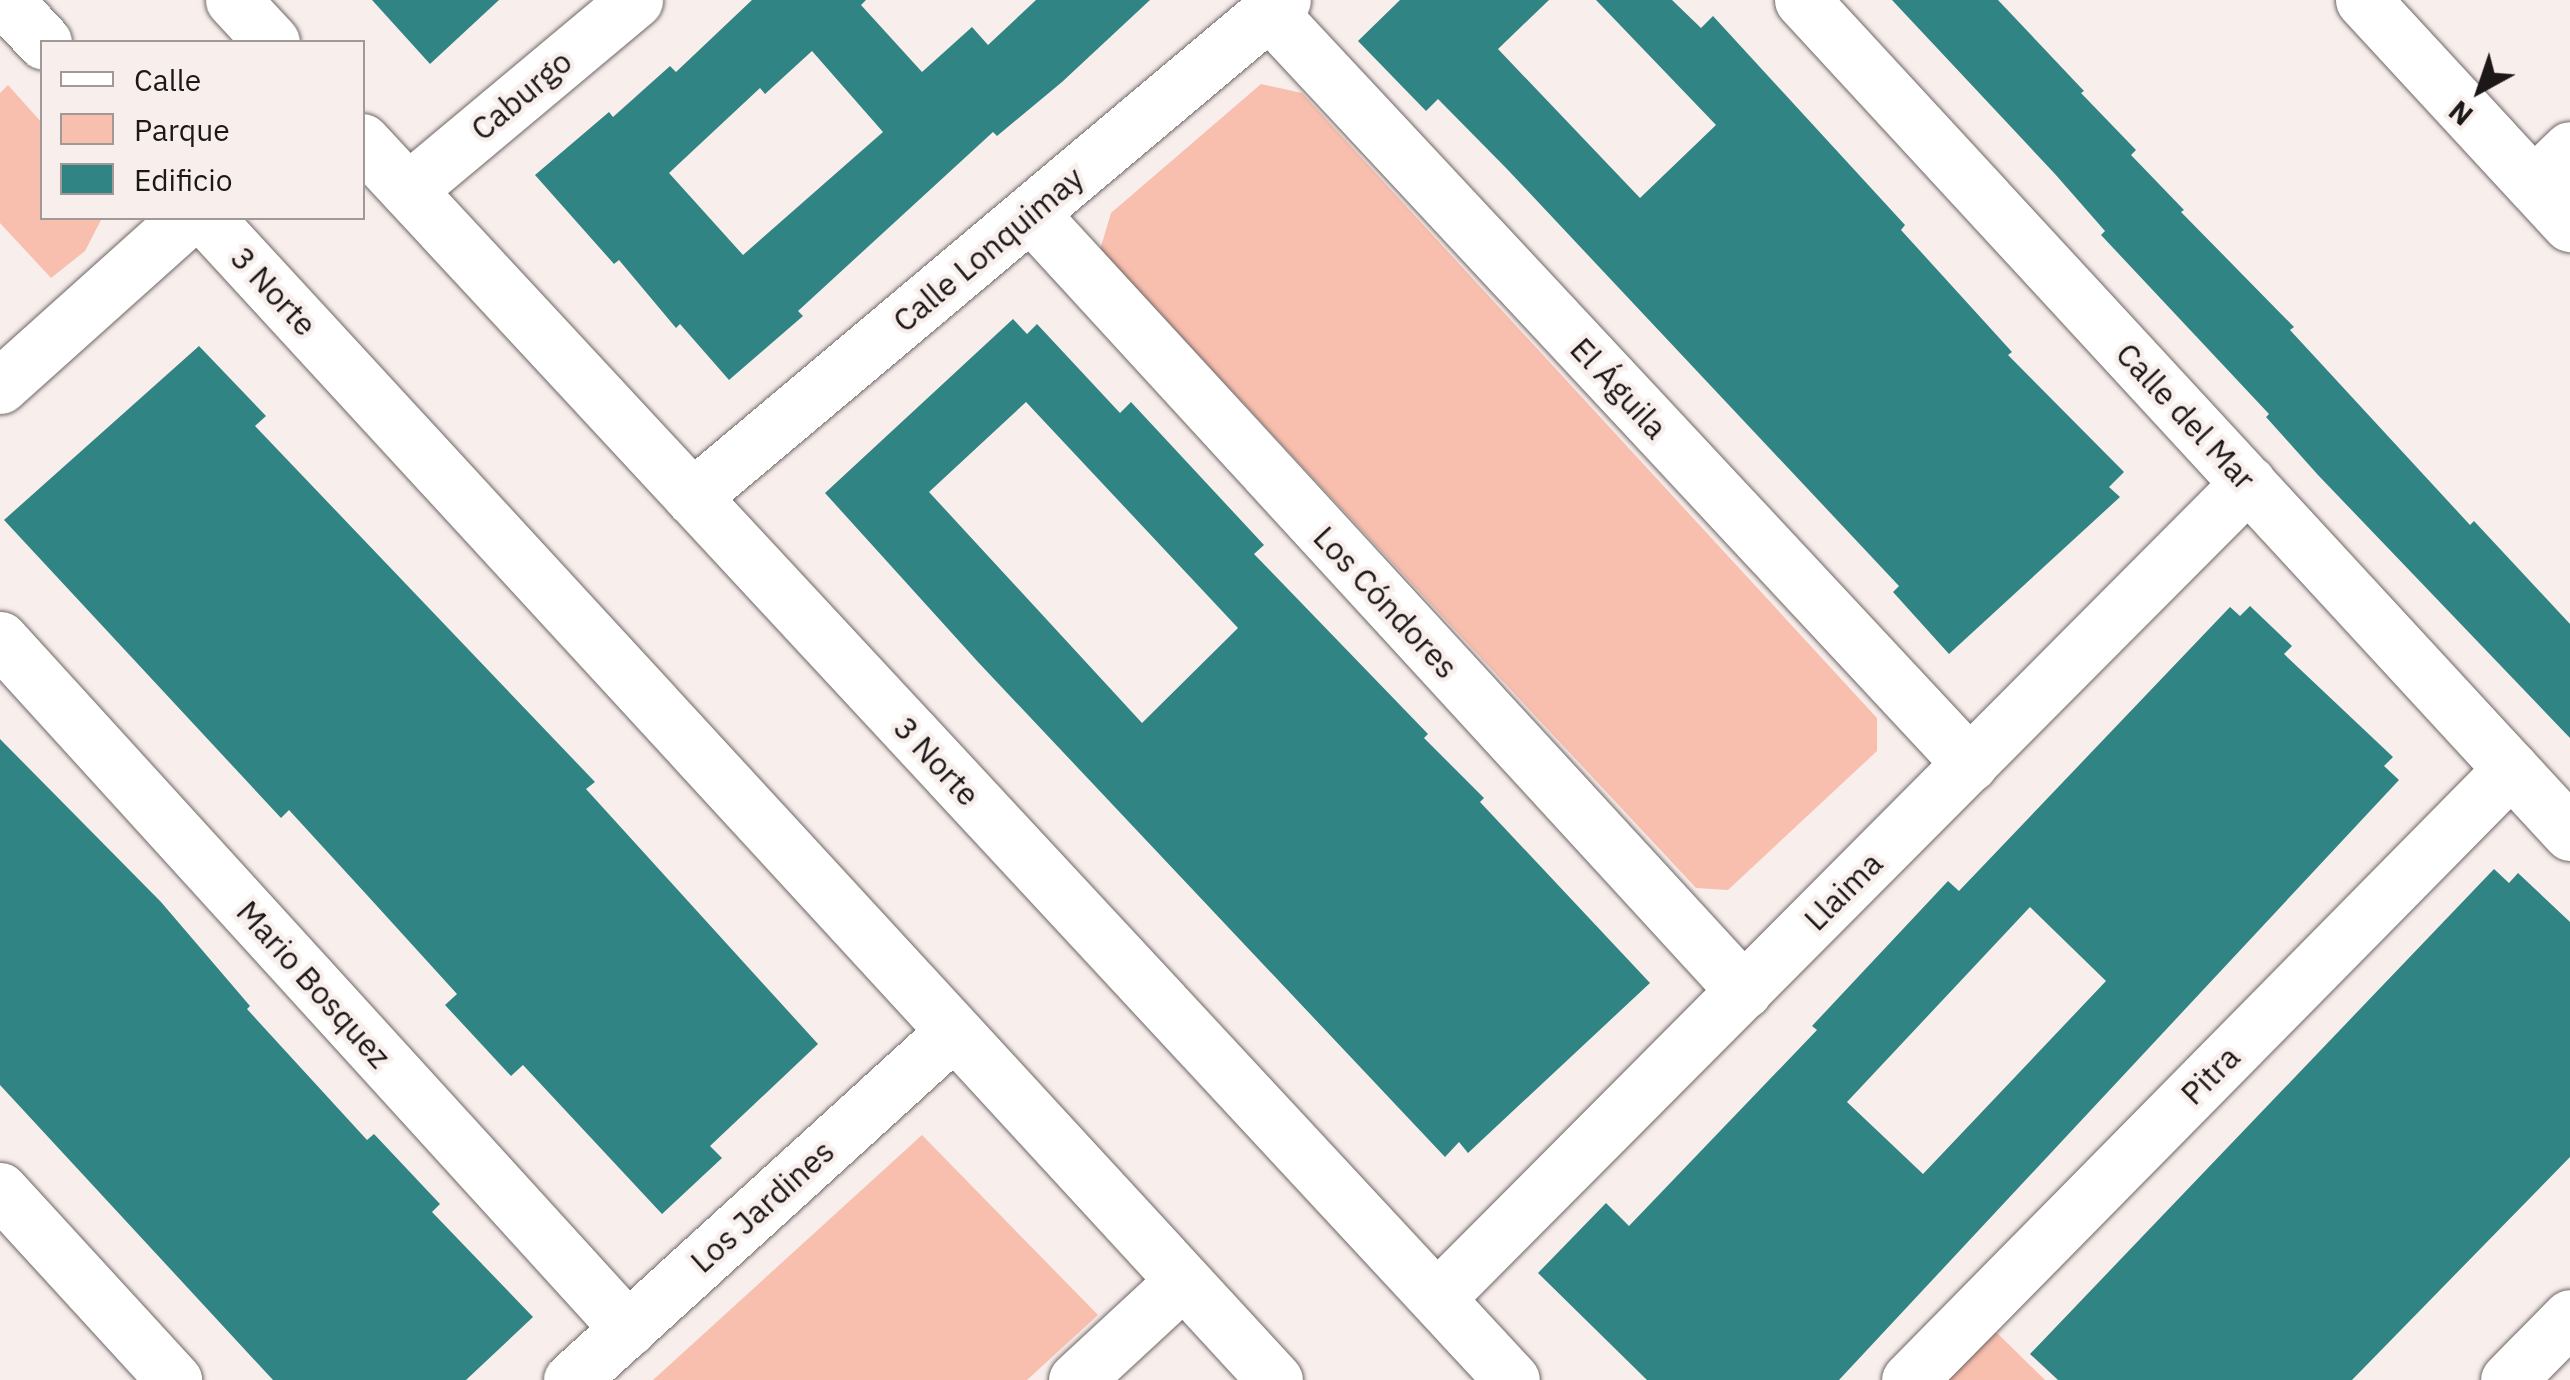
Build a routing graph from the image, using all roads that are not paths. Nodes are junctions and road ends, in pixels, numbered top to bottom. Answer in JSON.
{"nodes":[{"id":1,"x":5,"y":0,"type":"edge"},
{"id":2,"x":233,"y":0,"type":"edge"},
{"id":3,"x":634,"y":0,"type":"edge"},
{"id":4,"x":1802,"y":0,"type":"edge"},
{"id":5,"x":2363,"y":0,"type":"edge"},
{"id":6,"x":1276,"y":6,"type":"edge"},
{"id":7,"x":42,"y":40,"type":"edge"},
{"id":8,"x":270,"y":40,"type":"edge"},
{"id":9,"x":365,"y":144,"type":"edge"},
{"id":10,"x":2552,"y":167,"type":"edge"},
{"id":11,"x":408,"y":190,"type":"junction"},
{"id":12,"x":1030,"y":213,"type":"junction"},
{"id":13,"x":184,"y":220,"type":"edge"},
{"id":14,"x":208,"y":220,"type":"edge"},
{"id":15,"x":2570,"y":224,"type":"edge"},
{"id":16,"x":0,"y":386,"type":"edge"},
{"id":17,"x":2248,"y":484,"type":"junction"},
{"id":18,"x":692,"y":496,"type":"junction"},
{"id":19,"x":0,"y":639,"type":"edge"},
{"id":20,"x":1970,"y":764,"type":"junction"},
{"id":21,"x":2511,"y":770,"type":"junction"},
{"id":22,"x":2570,"y":833,"type":"edge"},
{"id":23,"x":1744,"y":990,"type":"junction"},
{"id":24,"x":953,"y":1032,"type":"junction"},
{"id":25,"x":0,"y":1190,"type":"edge"},
{"id":26,"x":1183,"y":1281,"type":"junction"},
{"id":27,"x":1437,"y":1298,"type":"junction"},
{"id":28,"x":2570,"y":1317,"type":"edge"},
{"id":29,"x":628,"y":1329,"type":"junction"},
{"id":30,"x":2526,"y":1374,"type":"edge"},
{"id":31,"x":174,"y":1380,"type":"edge"},
{"id":32,"x":571,"y":1380,"type":"edge"},
{"id":33,"x":1076,"y":1380,"type":"edge"},
{"id":34,"x":1275,"y":1380,"type":"edge"},
{"id":35,"x":1512,"y":1380,"type":"edge"},
{"id":36,"x":1910,"y":1380,"type":"edge"}],
"edges":[{"from":1,"to":7,"type":"street"},
{"from":2,"to":8,"type":"street"},
{"from":3,"to":11,"type":"street","name":"Caburgo"},
{"from":4,"to":17,"type":"street","name":"Calle del Mar"},
{"from":5,"to":10,"type":"street"},
{"from":6,"to":12,"type":"street","name":"Calle Lonquimay"},
{"from":6,"to":20,"type":"street","name":"El Águila"},
{"from":9,"to":11,"type":"street","name":"3 Norte"},
{"from":10,"to":15,"type":"street"},
{"from":11,"to":18,"type":"street","name":"3 Norte"},
{"from":12,"to":18,"type":"street","name":"Calle Lonquimay"},
{"from":12,"to":23,"type":"street","name":"Los Cóndores"},
{"from":13,"to":16,"type":"street"},
{"from":14,"to":24,"type":"street","name":"3 Norte"},
{"from":17,"to":20,"type":"street","name":"Llaima"},
{"from":17,"to":21,"type":"street","name":"Calle del Mar"},
{"from":18,"to":27,"type":"street","name":"3 Norte"},
{"from":19,"to":29,"type":"street","name":"Mario Bosquez"},
{"from":20,"to":23,"type":"street","name":"Llaima"},
{"from":21,"to":22,"type":"street","name":"Calle del Mar"},
{"from":21,"to":36,"type":"street","name":"Pitra"},
{"from":23,"to":27,"type":"street","name":"Llaima"},
{"from":24,"to":26,"type":"street","name":"3 Norte"},
{"from":24,"to":29,"type":"street","name":"Los Jardines"},
{"from":25,"to":31,"type":"street"},
{"from":26,"to":33,"type":"street"},
{"from":26,"to":34,"type":"street","name":"3 Norte"},
{"from":27,"to":35,"type":"street","name":"3 Norte"},
{"from":28,"to":30,"type":"street"},
{"from":29,"to":32,"type":"street","name":"Los Jardines"}]}
